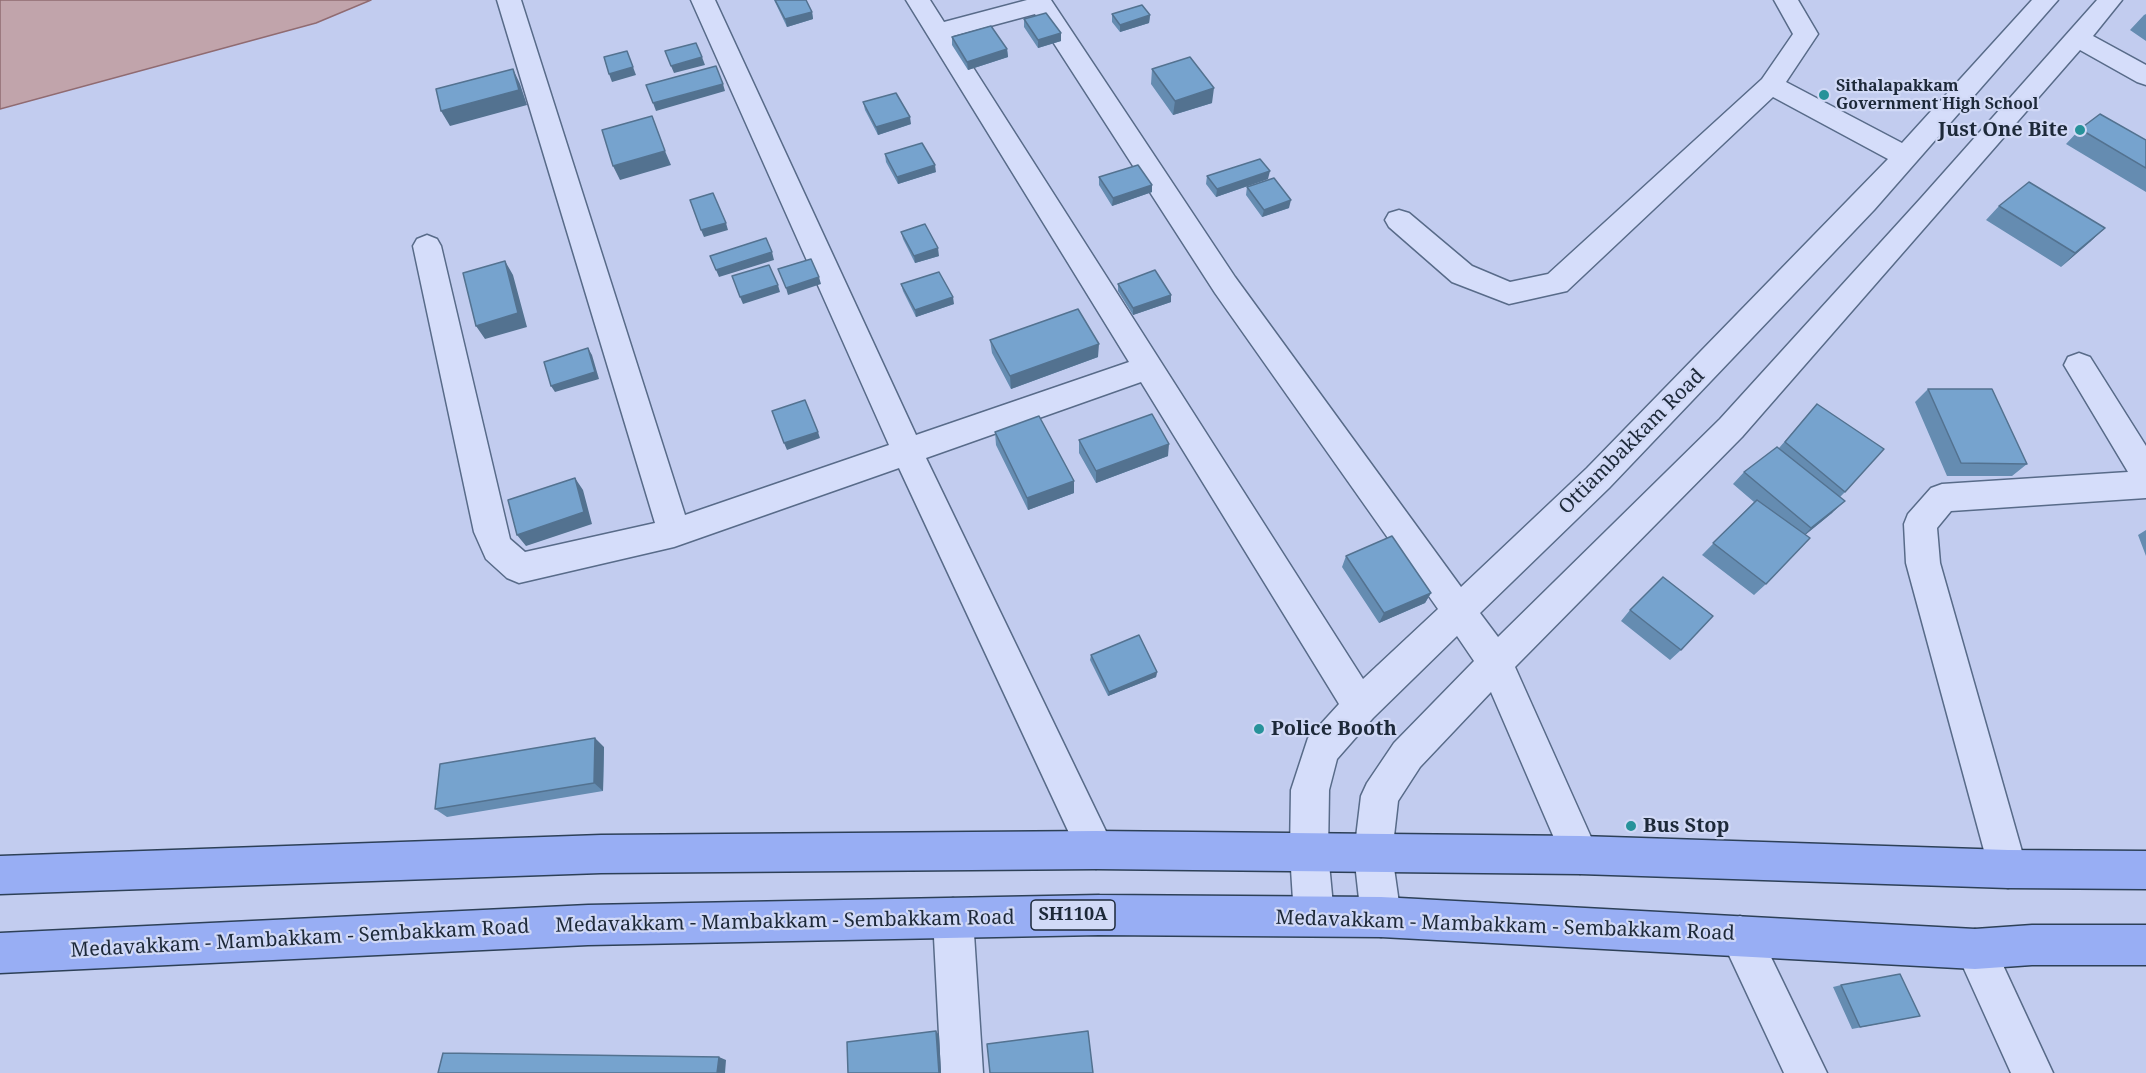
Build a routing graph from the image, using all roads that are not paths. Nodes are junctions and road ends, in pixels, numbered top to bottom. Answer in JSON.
{"nodes":[{"id":1,"x":509,"y":0,"type":"edge"},
{"id":2,"x":703,"y":0,"type":"edge"},
{"id":3,"x":918,"y":0,"type":"edge"},
{"id":4,"x":1786,"y":0,"type":"edge"},
{"id":5,"x":2046,"y":0,"type":"edge"},
{"id":6,"x":2110,"y":0,"type":"edge"},
{"id":7,"x":938,"y":32,"type":"junction"},
{"id":8,"x":2076,"y":37,"type":"junction"},
{"id":9,"x":2146,"y":76,"type":"edge"},
{"id":10,"x":1771,"y":85,"type":"junction"},
{"id":11,"x":1906,"y":157,"type":"junction"},
{"id":12,"x":1399,"y":220,"type":"dead end"},
{"id":13,"x":427,"y":246,"type":"dead end"},
{"id":14,"x":2079,"y":365,"type":"dead end"},
{"id":15,"x":1147,"y":368,"type":"junction"},
{"id":16,"x":908,"y":453,"type":"junction"},
{"id":17,"x":2146,"y":474,"type":"edge"},
{"id":18,"x":2146,"y":484,"type":"edge"},
{"id":19,"x":674,"y":533,"type":"junction"},
{"id":20,"x":1458,"y":613,"type":"junction"},
{"id":21,"x":1496,"y":663,"type":"junction"},
{"id":22,"x":1360,"y":706,"type":"junction"},
{"id":23,"x":1096,"y":850,"type":"junction"},
{"id":24,"x":1308,"y":853,"type":"junction"},
{"id":25,"x":1372,"y":854,"type":"junction"},
{"id":26,"x":1580,"y":855,"type":"junction"},
{"id":27,"x":2008,"y":869,"type":"junction"},
{"id":28,"x":2146,"y":870,"type":"edge"},
{"id":29,"x":0,"y":876,"type":"edge"},
{"id":30,"x":1314,"y":916,"type":"junction"},
{"id":31,"x":1381,"y":917,"type":"junction"},
{"id":32,"x":953,"y":918,"type":"junction"},
{"id":33,"x":1740,"y":936,"type":"junction"},
{"id":34,"x":2146,"y":945,"type":"edge"},
{"id":35,"x":1975,"y":949,"type":"junction"},
{"id":36,"x":0,"y":953,"type":"edge"},
{"id":37,"x":962,"y":1073,"type":"edge"},
{"id":38,"x":1806,"y":1073,"type":"edge"},
{"id":39,"x":2032,"y":1073,"type":"edge"}],
"edges":[{"from":1,"to":19,"type":"street"},
{"from":2,"to":16,"type":"street"},
{"from":3,"to":7,"type":"street"},
{"from":4,"to":10,"type":"street"},
{"from":5,"to":11,"type":"street","name":"Ottiambakkam Road"},
{"from":6,"to":8,"type":"street"},
{"from":7,"to":15,"type":"street"},
{"from":7,"to":20,"type":"street"},
{"from":8,"to":9,"type":"street"},
{"from":8,"to":21,"type":"street"},
{"from":10,"to":11,"type":"street"},
{"from":10,"to":12,"type":"street"},
{"from":11,"to":20,"type":"street","name":"Ottiambakkam Road"},
{"from":13,"to":19,"type":"street"},
{"from":14,"to":17,"type":"street"},
{"from":15,"to":16,"type":"street"},
{"from":15,"to":22,"type":"street"},
{"from":16,"to":19,"type":"street"},
{"from":16,"to":23,"type":"street"},
{"from":18,"to":27,"type":"street"},
{"from":20,"to":21,"type":"street"},
{"from":20,"to":22,"type":"street","name":"Ottiambakkam Road"},
{"from":21,"to":25,"type":"street"},
{"from":21,"to":26,"type":"street"},
{"from":22,"to":24,"type":"street","name":"Ottiambakkam Road"},
{"from":23,"to":24,"type":"main road"},
{"from":23,"to":29,"type":"main road"},
{"from":24,"to":25,"type":"main road"},
{"from":24,"to":30,"type":"street","name":"Ottiambakkam Road"},
{"from":25,"to":26,"type":"main road"},
{"from":25,"to":31,"type":"street"},
{"from":26,"to":27,"type":"main road"},
{"from":27,"to":28,"type":"main road"},
{"from":30,"to":31,"type":"main road","name":"Medavakkam - Mambakkam - Sembakkam Road","number":"SH110A"},
{"from":30,"to":32,"type":"main road","name":"Medavakkam - Mambakkam - Sembakkam Road","number":"SH110A"},
{"from":31,"to":33,"type":"main road","name":"Medavakkam - Mambakkam - Sembakkam Road","number":"SH110A"},
{"from":32,"to":36,"type":"main road","name":"Medavakkam - Mambakkam - Sembakkam Road","number":"SH110A"},
{"from":32,"to":37,"type":"street"},
{"from":33,"to":35,"type":"main road","name":"Medavakkam - Mambakkam - Sembakkam Road","number":"SH110A"},
{"from":33,"to":38,"type":"street"},
{"from":34,"to":35,"type":"main road","name":"Medavakkam - Mambakkam - Sembakkam Road","number":"SH110A"},
{"from":35,"to":39,"type":"street"}]}
